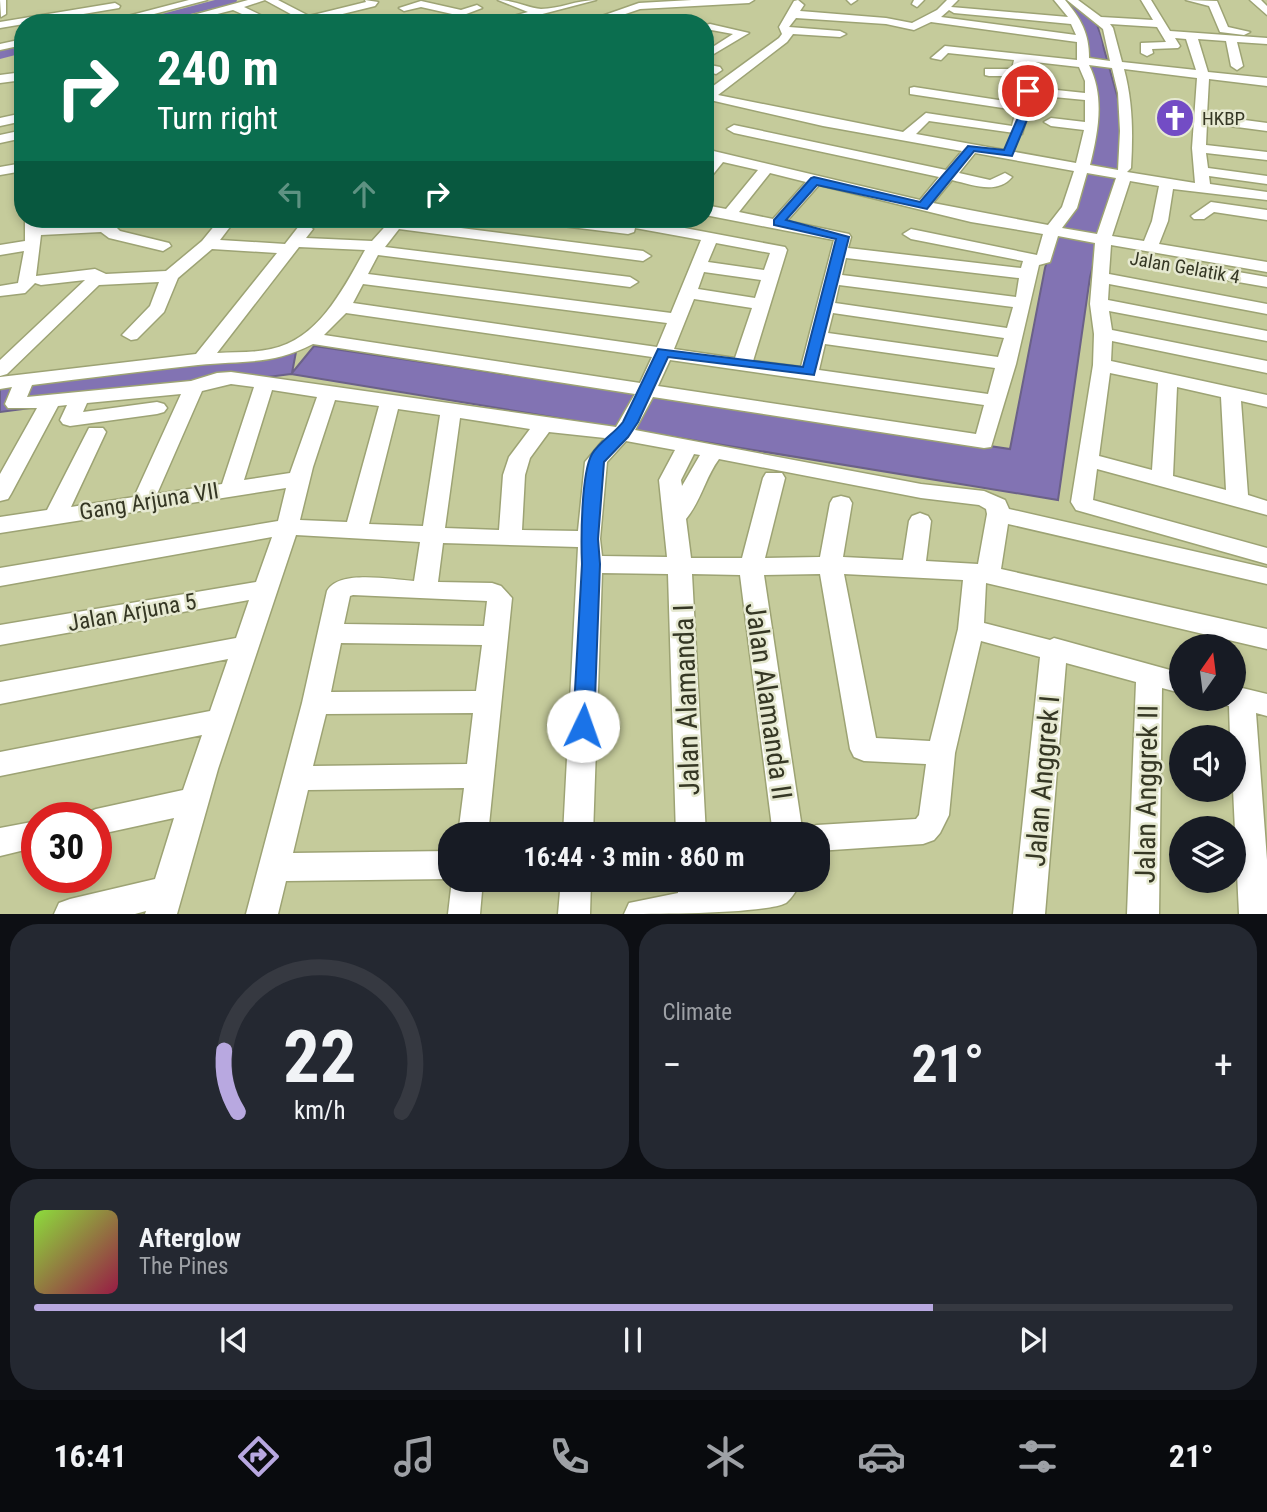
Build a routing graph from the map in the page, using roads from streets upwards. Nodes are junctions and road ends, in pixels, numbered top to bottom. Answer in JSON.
{"nodes":[{"id":1,"x":1,"y":0,"type":"edge"},
{"id":2,"x":152,"y":0,"type":"edge"},
{"id":3,"x":202,"y":0,"type":"edge"},
{"id":4,"x":260,"y":0,"type":"edge"},
{"id":5,"x":270,"y":0,"type":"edge"},
{"id":6,"x":503,"y":0,"type":"edge"},
{"id":7,"x":539,"y":0,"type":"edge"},
{"id":8,"x":588,"y":0,"type":"edge"},
{"id":9,"x":749,"y":0,"type":"edge"},
{"id":10,"x":1146,"y":0,"type":"edge"},
{"id":11,"x":1191,"y":0,"type":"edge"},
{"id":12,"x":77,"y":1,"type":"edge"},
{"id":13,"x":319,"y":1,"type":"edge"},
{"id":14,"x":793,"y":1,"type":"edge"},
{"id":15,"x":368,"y":2,"type":"edge"},
{"id":16,"x":458,"y":2,"type":"edge"},
{"id":17,"x":722,"y":2,"type":"edge"},
{"id":18,"x":1020,"y":3,"type":"dead end"},
{"id":19,"x":224,"y":4,"type":"edge"},
{"id":20,"x":634,"y":4,"type":"edge"},
{"id":21,"x":949,"y":4,"type":"edge"},
{"id":22,"x":115,"y":5,"type":"edge"},
{"id":23,"x":835,"y":6,"type":"dead end"},
{"id":24,"x":404,"y":8,"type":"dead end"},
{"id":25,"x":477,"y":8,"type":"junction"},
{"id":26,"x":446,"y":10,"type":"junction"},
{"id":27,"x":519,"y":11,"type":"junction"},
{"id":28,"x":1072,"y":12,"type":"edge"},
{"id":29,"x":40,"y":13,"type":"junction"},
{"id":30,"x":32,"y":14,"type":"edge"},
{"id":31,"x":44,"y":14,"type":"edge"},
{"id":32,"x":100,"y":14,"type":"edge"},
{"id":33,"x":201,"y":14,"type":"edge"},
{"id":34,"x":241,"y":14,"type":"edge"},
{"id":35,"x":249,"y":14,"type":"edge"},
{"id":36,"x":297,"y":14,"type":"edge"},
{"id":37,"x":337,"y":14,"type":"edge"},
{"id":38,"x":352,"y":14,"type":"edge"},
{"id":39,"x":494,"y":14,"type":"edge"},
{"id":40,"x":515,"y":14,"type":"edge"},
{"id":41,"x":528,"y":14,"type":"edge"},
{"id":42,"x":547,"y":14,"type":"edge"},
{"id":43,"x":609,"y":14,"type":"edge"},
{"id":44,"x":791,"y":14,"type":"junction"},
{"id":45,"x":0,"y":18,"type":"edge"},
{"id":46,"x":927,"y":18,"type":"junction"},
{"id":47,"x":974,"y":19,"type":"junction"},
{"id":48,"x":714,"y":21,"type":"edge"},
{"id":49,"x":1101,"y":23,"type":"junction"},
{"id":50,"x":714,"y":29,"type":"edge"},
{"id":51,"x":785,"y":30,"type":"junction"},
{"id":52,"x":1166,"y":30,"type":"junction"},
{"id":53,"x":840,"y":34,"type":"dead end"},
{"id":54,"x":1191,"y":36,"type":"junction"},
{"id":55,"x":1083,"y":39,"type":"junction"},
{"id":56,"x":1231,"y":39,"type":"junction"},
{"id":57,"x":1265,"y":39,"type":"edge"},
{"id":58,"x":978,"y":43,"type":"dead end"},
{"id":59,"x":945,"y":49,"type":"junction"},
{"id":60,"x":714,"y":50,"type":"edge"},
{"id":61,"x":1147,"y":53,"type":"dead end"},
{"id":62,"x":1021,"y":57,"type":"junction"},
{"id":63,"x":1089,"y":62,"type":"junction"},
{"id":64,"x":1118,"y":64,"type":"junction"},
{"id":65,"x":1237,"y":66,"type":"dead end"},
{"id":66,"x":989,"y":72,"type":"dead end"},
{"id":67,"x":1203,"y":74,"type":"junction"},
{"id":68,"x":1267,"y":82,"type":"edge"},
{"id":69,"x":914,"y":91,"type":"dead end"},
{"id":70,"x":714,"y":92,"type":"edge"},
{"id":71,"x":1092,"y":97,"type":"junction"},
{"id":72,"x":714,"y":98,"type":"edge"},
{"id":73,"x":714,"y":100,"type":"edge"},
{"id":74,"x":1025,"y":108,"type":"junction"},
{"id":75,"x":746,"y":118,"type":"dead end"},
{"id":76,"x":1200,"y":118,"type":"junction"},
{"id":77,"x":823,"y":122,"type":"junction"},
{"id":78,"x":1051,"y":122,"type":"dead end"},
{"id":79,"x":1091,"y":127,"type":"junction"},
{"id":80,"x":1267,"y":127,"type":"edge"},
{"id":81,"x":734,"y":129,"type":"dead end"},
{"id":82,"x":1017,"y":131,"type":"junction"},
{"id":83,"x":811,"y":134,"type":"dead end"},
{"id":84,"x":1240,"y":134,"type":"dead end"},
{"id":85,"x":906,"y":136,"type":"junction"},
{"id":86,"x":1267,"y":138,"type":"edge"},
{"id":87,"x":972,"y":148,"type":"junction"},
{"id":88,"x":1199,"y":148,"type":"junction"},
{"id":89,"x":1008,"y":154,"type":"junction"},
{"id":90,"x":1267,"y":156,"type":"edge"},
{"id":91,"x":714,"y":158,"type":"edge"},
{"id":92,"x":811,"y":166,"type":"junction"},
{"id":93,"x":1086,"y":168,"type":"junction"},
{"id":94,"x":764,"y":170,"type":"junction"},
{"id":95,"x":1202,"y":171,"type":"junction"},
{"id":96,"x":1124,"y":172,"type":"junction"},
{"id":97,"x":947,"y":175,"type":"junction"},
{"id":98,"x":1005,"y":177,"type":"dead end"},
{"id":99,"x":1267,"y":180,"type":"edge"},
{"id":100,"x":1167,"y":183,"type":"junction"},
{"id":101,"x":1205,"y":188,"type":"junction"},
{"id":102,"x":1267,"y":196,"type":"edge"},
{"id":103,"x":923,"y":206,"type":"junction"},
{"id":104,"x":714,"y":211,"type":"edge"},
{"id":105,"x":730,"y":214,"type":"junction"},
{"id":106,"x":1267,"y":215,"type":"edge"},
{"id":107,"x":778,"y":222,"type":"junction"},
{"id":108,"x":87,"y":228,"type":"edge"},
{"id":109,"x":108,"y":228,"type":"edge"},
{"id":110,"x":221,"y":228,"type":"edge"},
{"id":111,"x":392,"y":228,"type":"edge"},
{"id":112,"x":441,"y":228,"type":"edge"},
{"id":113,"x":637,"y":228,"type":"edge"},
{"id":114,"x":649,"y":228,"type":"edge"},
{"id":115,"x":657,"y":230,"type":"junction"},
{"id":116,"x":33,"y":232,"type":"edge"},
{"id":117,"x":1066,"y":233,"type":"junction"},
{"id":118,"x":911,"y":234,"type":"dead end"},
{"id":119,"x":710,"y":237,"type":"junction"},
{"id":120,"x":296,"y":240,"type":"junction"},
{"id":121,"x":208,"y":244,"type":"junction"},
{"id":122,"x":163,"y":246,"type":"dead end"},
{"id":123,"x":1103,"y":246,"type":"junction"},
{"id":124,"x":1150,"y":247,"type":"junction"},
{"id":125,"x":374,"y":248,"type":"junction"},
{"id":126,"x":0,"y":250,"type":"edge"},
{"id":127,"x":840,"y":252,"type":"junction"},
{"id":128,"x":643,"y":256,"type":"junction"},
{"id":129,"x":1040,"y":260,"type":"junction"},
{"id":130,"x":698,"y":266,"type":"junction"},
{"id":131,"x":1267,"y":267,"type":"edge"},
{"id":132,"x":1028,"y":274,"type":"junction"},
{"id":133,"x":170,"y":276,"type":"junction"},
{"id":134,"x":772,"y":276,"type":"junction"},
{"id":135,"x":359,"y":278,"type":"junction"},
{"id":136,"x":1101,"y":278,"type":"junction"},
{"id":137,"x":41,"y":279,"type":"dead end"},
{"id":138,"x":832,"y":279,"type":"junction"},
{"id":139,"x":96,"y":280,"type":"junction"},
{"id":140,"x":630,"y":282,"type":"junction"},
{"id":141,"x":1267,"y":282,"type":"edge"},
{"id":142,"x":0,"y":291,"type":"edge"},
{"id":143,"x":687,"y":293,"type":"junction"},
{"id":144,"x":1023,"y":303,"type":"junction"},
{"id":145,"x":763,"y":304,"type":"junction"},
{"id":146,"x":1099,"y":304,"type":"junction"},
{"id":147,"x":342,"y":307,"type":"junction"},
{"id":148,"x":825,"y":307,"type":"junction"},
{"id":149,"x":1267,"y":309,"type":"edge"},
{"id":150,"x":617,"y":310,"type":"junction"},
{"id":151,"x":677,"y":319,"type":"junction"},
{"id":152,"x":1013,"y":334,"type":"junction"},
{"id":153,"x":1103,"y":334,"type":"junction"},
{"id":154,"x":131,"y":335,"type":"dead end"},
{"id":155,"x":1267,"y":336,"type":"edge"},
{"id":156,"x":817,"y":337,"type":"junction"},
{"id":157,"x":310,"y":338,"type":"junction"},
{"id":158,"x":663,"y":352,"type":"junction"},
{"id":159,"x":202,"y":359,"type":"junction"},
{"id":160,"x":743,"y":363,"type":"junction"},
{"id":161,"x":1007,"y":364,"type":"junction"},
{"id":162,"x":1102,"y":365,"type":"junction"},
{"id":163,"x":1267,"y":367,"type":"edge"},
{"id":164,"x":0,"y":370,"type":"edge"},
{"id":165,"x":809,"y":372,"type":"junction"},
{"id":166,"x":1168,"y":379,"type":"junction"},
{"id":167,"x":0,"y":383,"type":"edge"},
{"id":168,"x":265,"y":383,"type":"junction"},
{"id":169,"x":194,"y":387,"type":"junction"},
{"id":170,"x":328,"y":393,"type":"junction"},
{"id":171,"x":1231,"y":393,"type":"junction"},
{"id":172,"x":16,"y":395,"type":"edge"},
{"id":173,"x":79,"y":399,"type":"junction"},
{"id":174,"x":51,"y":400,"type":"junction"},
{"id":175,"x":390,"y":401,"type":"junction"},
{"id":176,"x":995,"y":401,"type":"junction"},
{"id":177,"x":1267,"y":401,"type":"edge"},
{"id":178,"x":157,"y":408,"type":"dead end"},
{"id":179,"x":451,"y":411,"type":"junction"},
{"id":180,"x":634,"y":412,"type":"junction"},
{"id":181,"x":544,"y":425,"type":"junction"},
{"id":182,"x":96,"y":432,"type":"dead end"},
{"id":183,"x":687,"y":447,"type":"junction"},
{"id":184,"x":714,"y":452,"type":"junction"},
{"id":185,"x":1089,"y":460,"type":"junction"},
{"id":186,"x":774,"y":478,"type":"dead end"},
{"id":187,"x":299,"y":479,"type":"junction"},
{"id":188,"x":1162,"y":480,"type":"junction"},
{"id":189,"x":231,"y":488,"type":"junction"},
{"id":190,"x":0,"y":494,"type":"edge"},
{"id":191,"x":1237,"y":500,"type":"junction"},
{"id":192,"x":142,"y":503,"type":"junction"},
{"id":193,"x":841,"y":503,"type":"dead end"},
{"id":194,"x":1267,"y":508,"type":"edge"},
{"id":195,"x":56,"y":514,"type":"junction"},
{"id":196,"x":998,"y":514,"type":"junction"},
{"id":197,"x":674,"y":518,"type":"junction"},
{"id":198,"x":920,"y":521,"type":"dead end"},
{"id":199,"x":0,"y":525,"type":"edge"},
{"id":200,"x":287,"y":527,"type":"junction"},
{"id":201,"x":356,"y":531,"type":"junction"},
{"id":202,"x":433,"y":534,"type":"junction"},
{"id":203,"x":510,"y":538,"type":"junction"},
{"id":204,"x":590,"y":552,"type":"junction"},
{"id":205,"x":1267,"y":556,"type":"edge"},
{"id":206,"x":680,"y":565,"type":"junction"},
{"id":207,"x":830,"y":565,"type":"junction"},
{"id":208,"x":751,"y":568,"type":"junction"},
{"id":209,"x":913,"y":569,"type":"junction"},
{"id":210,"x":981,"y":573,"type":"junction"},
{"id":211,"x":1267,"y":576,"type":"edge"},
{"id":212,"x":0,"y":577,"type":"edge"},
{"id":213,"x":264,"y":589,"type":"junction"},
{"id":214,"x":425,"y":590,"type":"junction"},
{"id":215,"x":971,"y":629,"type":"junction"},
{"id":216,"x":331,"y":633,"type":"junction"},
{"id":217,"x":0,"y":635,"type":"edge"},
{"id":218,"x":497,"y":636,"type":"junction"},
{"id":219,"x":1267,"y":639,"type":"edge"},
{"id":220,"x":247,"y":646,"type":"junction"},
{"id":221,"x":1054,"y":648,"type":"junction"},
{"id":222,"x":1149,"y":674,"type":"junction"},
{"id":223,"x":1169,"y":680,"type":"edge"},
{"id":224,"x":0,"y":692,"type":"edge"},
{"id":225,"x":1248,"y":700,"type":"edge"},
{"id":226,"x":488,"y":702,"type":"junction"},
{"id":227,"x":315,"y":703,"type":"junction"},
{"id":228,"x":223,"y":720,"type":"junction"},
{"id":229,"x":941,"y":753,"type":"junction"},
{"id":230,"x":0,"y":764,"type":"edge"},
{"id":231,"x":479,"y":776,"type":"junction"},
{"id":232,"x":296,"y":778,"type":"junction"},
{"id":233,"x":192,"y":801,"type":"junction"},
{"id":234,"x":112,"y":818,"type":"edge"},
{"id":235,"x":474,"y":822,"type":"edge"},
{"id":236,"x":579,"y":822,"type":"edge"},
{"id":237,"x":690,"y":822,"type":"edge"},
{"id":238,"x":786,"y":822,"type":"edge"},
{"id":239,"x":21,"y":837,"type":"edge"},
{"id":240,"x":830,"y":837,"type":"edge"},
{"id":241,"x":0,"y":842,"type":"edge"},
{"id":242,"x":438,"y":865,"type":"edge"},
{"id":243,"x":273,"y":867,"type":"junction"},
{"id":244,"x":467,"y":892,"type":"edge"},
{"id":245,"x":575,"y":892,"type":"edge"},
{"id":246,"x":694,"y":893,"type":"edge"},
{"id":247,"x":780,"y":896,"type":"edge"},
{"id":248,"x":164,"y":902,"type":"edge"},
{"id":249,"x":70,"y":914,"type":"edge"},
{"id":250,"x":262,"y":914,"type":"edge"},
{"id":251,"x":464,"y":914,"type":"edge"},
{"id":252,"x":574,"y":914,"type":"edge"},
{"id":253,"x":640,"y":914,"type":"edge"},
{"id":254,"x":1029,"y":914,"type":"edge"},
{"id":255,"x":1143,"y":914,"type":"edge"},
{"id":256,"x":1255,"y":914,"type":"edge"}],
"edges":[{"from":1,"to":45,"type":"street"},
{"from":2,"to":22,"type":"street"},
{"from":3,"to":32,"type":"street"},
{"from":4,"to":19,"type":"street"},
{"from":5,"to":36,"type":"street"},
{"from":6,"to":27,"type":"street"},
{"from":7,"to":27,"type":"street"},
{"from":8,"to":42,"type":"street"},
{"from":9,"to":17,"type":"street"},
{"from":10,"to":52,"type":"street"},
{"from":11,"to":57,"type":"street"},
{"from":12,"to":29,"type":"street"},
{"from":12,"to":32,"type":"street"},
{"from":13,"to":37,"type":"street"},
{"from":14,"to":23,"type":"street"},
{"from":14,"to":44,"type":"street"},
{"from":15,"to":38,"type":"street"},
{"from":16,"to":25,"type":"street"},
{"from":16,"to":26,"type":"street"},
{"from":17,"to":20,"type":"street"},
{"from":17,"to":48,"type":"street"},
{"from":18,"to":28,"type":"street"},
{"from":19,"to":33,"type":"street"},
{"from":19,"to":34,"type":"street"},
{"from":19,"to":35,"type":"street"},
{"from":20,"to":43,"type":"street"},
{"from":21,"to":46,"type":"street"},
{"from":21,"to":47,"type":"street"},
{"from":22,"to":32,"type":"street"},
{"from":24,"to":26,"type":"street"},
{"from":25,"to":26,"type":"street"},
{"from":25,"to":39,"type":"street"},
{"from":27,"to":40,"type":"street"},
{"from":27,"to":41,"type":"street"},
{"from":28,"to":47,"type":"street"},
{"from":28,"to":49,"type":"street"},
{"from":28,"to":49,"type":"street"},
{"from":28,"to":55,"type":"street"},
{"from":29,"to":30,"type":"street"},
{"from":29,"to":31,"type":"street"},
{"from":44,"to":46,"type":"street"},
{"from":44,"to":51,"type":"street"},
{"from":46,"to":47,"type":"street"},
{"from":47,"to":55,"type":"street"},
{"from":47,"to":59,"type":"street"},
{"from":49,"to":52,"type":"street"},
{"from":49,"to":64,"type":"street"},
{"from":50,"to":60,"type":"street"},
{"from":51,"to":53,"type":"street"},
{"from":51,"to":70,"type":"street"},
{"from":52,"to":54,"type":"street"},
{"from":52,"to":61,"type":"street"},
{"from":54,"to":56,"type":"street"},
{"from":54,"to":67,"type":"street"},
{"from":55,"to":63,"type":"street"},
{"from":56,"to":57,"type":"street"},
{"from":56,"to":65,"type":"street"},
{"from":58,"to":59,"type":"street"},
{"from":59,"to":62,"type":"street"},
{"from":62,"to":63,"type":"street"},
{"from":62,"to":66,"type":"street"},
{"from":63,"to":64,"type":"street"},
{"from":63,"to":71,"type":"street"},
{"from":64,"to":67,"type":"street"},
{"from":64,"to":96,"type":"street"},
{"from":67,"to":68,"type":"street"},
{"from":67,"to":76,"type":"street"},
{"from":69,"to":74,"type":"street"},
{"from":71,"to":74,"type":"street"},
{"from":71,"to":79,"type":"street"},
{"from":72,"to":77,"type":"street"},
{"from":73,"to":75,"type":"street"},
{"from":74,"to":82,"type":"street"},
{"from":76,"to":80,"type":"street"},
{"from":76,"to":88,"type":"street"},
{"from":77,"to":83,"type":"street"},
{"from":77,"to":85,"type":"street"},
{"from":78,"to":79,"type":"street"},
{"from":79,"to":93,"type":"street"},
{"from":81,"to":92,"type":"street"},
{"from":82,"to":85,"type":"street"},
{"from":82,"to":89,"type":"street"},
{"from":84,"to":86,"type":"street"},
{"from":85,"to":87,"type":"street"},
{"from":87,"to":89,"type":"street"},
{"from":87,"to":97,"type":"street"},
{"from":88,"to":90,"type":"street"},
{"from":88,"to":95,"type":"street"},
{"from":89,"to":93,"type":"street"},
{"from":91,"to":94,"type":"street"},
{"from":92,"to":94,"type":"street"},
{"from":92,"to":97,"type":"street"},
{"from":92,"to":103,"type":"street"},
{"from":92,"to":107,"type":"street"},
{"from":93,"to":96,"type":"street"},
{"from":93,"to":117,"type":"street"},
{"from":94,"to":105,"type":"street"},
{"from":95,"to":99,"type":"street"},
{"from":95,"to":101,"type":"street"},
{"from":96,"to":100,"type":"street"},
{"from":96,"to":123,"type":"street"},
{"from":97,"to":98,"type":"street"},
{"from":97,"to":103,"type":"street"},
{"from":100,"to":101,"type":"street"},
{"from":100,"to":124,"type":"street"},
{"from":101,"to":102,"type":"street"},
{"from":101,"to":106,"type":"street"},
{"from":103,"to":117,"type":"street"},
{"from":104,"to":105,"type":"street"},
{"from":105,"to":107,"type":"street"},
{"from":107,"to":127,"type":"street"},
{"from":108,"to":116,"type":"street"},
{"from":109,"to":122,"type":"street"},
{"from":110,"to":121,"type":"street"},
{"from":111,"to":125,"type":"street"},
{"from":112,"to":128,"type":"street"},
{"from":113,"to":115,"type":"street"},
{"from":114,"to":115,"type":"street"},
{"from":115,"to":119,"type":"street"},
{"from":115,"to":128,"type":"street"},
{"from":116,"to":126,"type":"street"},
{"from":116,"to":142,"type":"street"},
{"from":117,"to":123,"type":"street"},
{"from":117,"to":129,"type":"street"},
{"from":118,"to":129,"type":"street"},
{"from":119,"to":130,"type":"street"},
{"from":119,"to":134,"type":"street"},
{"from":120,"to":121,"type":"street"},
{"from":120,"to":125,"type":"street"},
{"from":120,"to":159,"type":"street"},
{"from":121,"to":133,"type":"street"},
{"from":123,"to":124,"type":"street"},
{"from":123,"to":136,"type":"street"},
{"from":123,"to":141,"type":"street","name":"Jalan Gelatik 4"},
{"from":124,"to":131,"type":"street"},
{"from":125,"to":135,"type":"street"},
{"from":125,"to":140,"type":"street"},
{"from":127,"to":132,"type":"street"},
{"from":127,"to":138,"type":"street"},
{"from":128,"to":140,"type":"street"},
{"from":129,"to":132,"type":"street"},
{"from":130,"to":134,"type":"street"},
{"from":130,"to":143,"type":"street"},
{"from":132,"to":144,"type":"street"},
{"from":133,"to":139,"type":"street"},
{"from":133,"to":154,"type":"street"},
{"from":134,"to":145,"type":"street"},
{"from":135,"to":147,"type":"street"},
{"from":135,"to":150,"type":"street"},
{"from":136,"to":146,"type":"street"},
{"from":136,"to":149,"type":"street"},
{"from":137,"to":139,"type":"street"},
{"from":138,"to":144,"type":"street"},
{"from":138,"to":148,"type":"street"},
{"from":139,"to":164,"type":"street"},
{"from":140,"to":150,"type":"street"},
{"from":143,"to":145,"type":"street"},
{"from":143,"to":151,"type":"street"},
{"from":144,"to":152,"type":"street"},
{"from":145,"to":160,"type":"street"},
{"from":146,"to":153,"type":"street"},
{"from":146,"to":155,"type":"street"},
{"from":147,"to":157,"type":"street"},
{"from":147,"to":158,"type":"street"},
{"from":148,"to":152,"type":"street"},
{"from":148,"to":156,"type":"street"},
{"from":150,"to":151,"type":"street"},
{"from":151,"to":158,"type":"street"},
{"from":152,"to":161,"type":"street"},
{"from":153,"to":162,"type":"street"},
{"from":153,"to":163,"type":"street"},
{"from":156,"to":161,"type":"street"},
{"from":156,"to":165,"type":"street"},
{"from":157,"to":159,"type":"street"},
{"from":157,"to":180,"type":"street"},
{"from":158,"to":160,"type":"street"},
{"from":158,"to":180,"type":"street"},
{"from":159,"to":172,"type":"street"},
{"from":160,"to":165,"type":"street"},
{"from":161,"to":176,"type":"street"},
{"from":162,"to":166,"type":"street"},
{"from":162,"to":185,"type":"street"},
{"from":165,"to":176,"type":"street"},
{"from":166,"to":171,"type":"street"},
{"from":166,"to":188,"type":"street"},
{"from":167,"to":172,"type":"street"},
{"from":168,"to":169,"type":"street"},
{"from":168,"to":170,"type":"street"},
{"from":168,"to":189,"type":"street"},
{"from":169,"to":173,"type":"street"},
{"from":169,"to":192,"type":"street"},
{"from":170,"to":175,"type":"street"},
{"from":170,"to":187,"type":"street"},
{"from":171,"to":177,"type":"street"},
{"from":171,"to":191,"type":"street"},
{"from":172,"to":174,"type":"street"},
{"from":173,"to":174,"type":"street"},
{"from":173,"to":178,"type":"street"},
{"from":174,"to":190,"type":"street"},
{"from":175,"to":179,"type":"street"},
{"from":175,"to":201,"type":"street"},
{"from":176,"to":180,"type":"street"},
{"from":179,"to":181,"type":"street"},
{"from":179,"to":202,"type":"street"},
{"from":180,"to":181,"type":"street"},
{"from":180,"to":183,"type":"street"},
{"from":180,"to":204,"type":"street"},
{"from":181,"to":203,"type":"street"},
{"from":182,"to":195,"type":"street"},
{"from":183,"to":184,"type":"street"},
{"from":183,"to":197,"type":"street","name":"Jalan Alamanda I"},
{"from":184,"to":196,"type":"street"},
{"from":184,"to":197,"type":"street"},
{"from":185,"to":188,"type":"street"},
{"from":185,"to":205,"type":"street"},
{"from":186,"to":208,"type":"street"},
{"from":187,"to":189,"type":"street","name":"Gang Arjuna VII"},
{"from":187,"to":200,"type":"street"},
{"from":188,"to":191,"type":"street"},
{"from":189,"to":192,"type":"street","name":"Gang Arjuna VII"},
{"from":191,"to":194,"type":"street"},
{"from":192,"to":195,"type":"street","name":"Gang Arjuna VII"},
{"from":193,"to":207,"type":"street"},
{"from":195,"to":199,"type":"street","name":"Gang Arjuna VII"},
{"from":196,"to":210,"type":"street"},
{"from":196,"to":211,"type":"street"},
{"from":197,"to":206,"type":"street","name":"Jalan Alamanda I"},
{"from":198,"to":209,"type":"street"},
{"from":200,"to":201,"type":"street"},
{"from":200,"to":212,"type":"street"},
{"from":200,"to":213,"type":"street"},
{"from":201,"to":202,"type":"street"},
{"from":202,"to":203,"type":"street"},
{"from":202,"to":214,"type":"street"},
{"from":203,"to":204,"type":"street"},
{"from":204,"to":206,"type":"street"},
{"from":204,"to":236,"type":"street"},
{"from":206,"to":208,"type":"street"},
{"from":206,"to":237,"type":"street","name":"Jalan Alamanda I"},
{"from":207,"to":208,"type":"street"},
{"from":207,"to":209,"type":"street"},
{"from":207,"to":229,"type":"street"},
{"from":208,"to":238,"type":"street","name":"Jalan Alamanda II"},
{"from":209,"to":210,"type":"street"},
{"from":210,"to":215,"type":"street"},
{"from":210,"to":219,"type":"street"},
{"from":213,"to":217,"type":"street","name":"Jalan Arjuna 5"},
{"from":213,"to":220,"type":"street"},
{"from":214,"to":216,"type":"street"},
{"from":214,"to":218,"type":"street"},
{"from":215,"to":221,"type":"street"},
{"from":215,"to":229,"type":"street"},
{"from":216,"to":218,"type":"street"},
{"from":216,"to":227,"type":"street"},
{"from":218,"to":226,"type":"street"},
{"from":220,"to":224,"type":"street"},
{"from":220,"to":228,"type":"street"},
{"from":221,"to":222,"type":"street"},
{"from":221,"to":254,"type":"street","name":"Jalan Anggrek I"},
{"from":222,"to":223,"type":"street"},
{"from":222,"to":255,"type":"street","name":"Jalan Anggrek II"},
{"from":225,"to":256,"type":"street"},
{"from":226,"to":227,"type":"street"},
{"from":226,"to":231,"type":"street"},
{"from":227,"to":232,"type":"street"},
{"from":228,"to":230,"type":"street"},
{"from":228,"to":233,"type":"street"},
{"from":229,"to":240,"type":"street"},
{"from":231,"to":232,"type":"street"},
{"from":231,"to":235,"type":"street"},
{"from":232,"to":243,"type":"street"},
{"from":233,"to":234,"type":"street"},
{"from":233,"to":248,"type":"street"},
{"from":239,"to":241,"type":"street"},
{"from":242,"to":243,"type":"street"},
{"from":243,"to":250,"type":"street"},
{"from":244,"to":251,"type":"street"},
{"from":245,"to":252,"type":"street"},
{"from":246,"to":247,"type":"street"},
{"from":246,"to":253,"type":"street"},
{"from":248,"to":249,"type":"street"}]}
